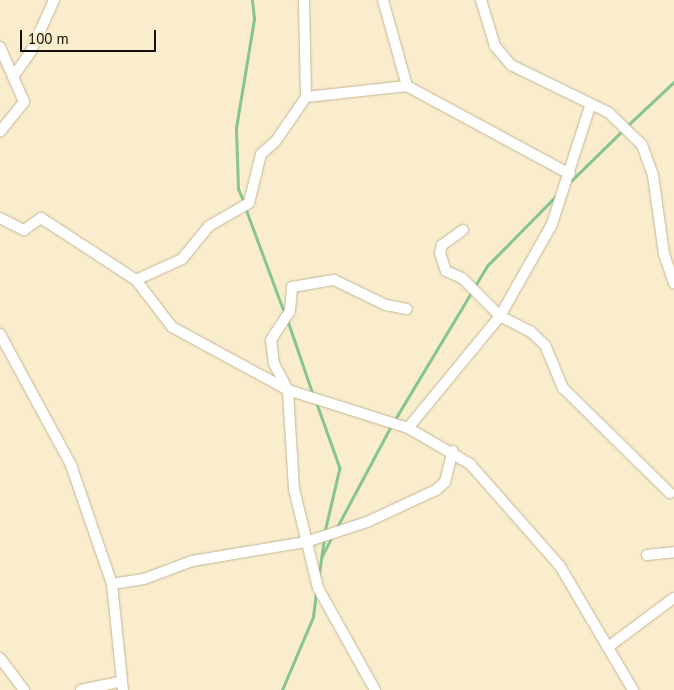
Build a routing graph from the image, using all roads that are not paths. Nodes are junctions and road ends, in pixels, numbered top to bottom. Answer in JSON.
{"nodes":[{"id":1,"x":54,"y":0,"type":"edge"},
{"id":2,"x":304,"y":0,"type":"edge"},
{"id":3,"x":383,"y":0,"type":"edge"},
{"id":4,"x":481,"y":0,"type":"edge"},
{"id":5,"x":0,"y":47,"type":"edge"},
{"id":6,"x":12,"y":77,"type":"junction"},
{"id":7,"x":408,"y":86,"type":"junction"},
{"id":8,"x":306,"y":97,"type":"junction"},
{"id":9,"x":590,"y":106,"type":"junction"},
{"id":10,"x":0,"y":132,"type":"edge"},
{"id":11,"x":570,"y":174,"type":"junction"},
{"id":12,"x":0,"y":218,"type":"edge"},
{"id":13,"x":463,"y":230,"type":"dead end"},
{"id":14,"x":136,"y":280,"type":"junction"},
{"id":15,"x":674,"y":283,"type":"edge"},
{"id":16,"x":407,"y":309,"type":"dead end"},
{"id":17,"x":500,"y":316,"type":"junction"},
{"id":18,"x":0,"y":334,"type":"edge"},
{"id":19,"x":288,"y":390,"type":"junction"},
{"id":20,"x":408,"y":428,"type":"junction"},
{"id":21,"x":453,"y":451,"type":"junction"},
{"id":22,"x":670,"y":493,"type":"dead end"},
{"id":23,"x":306,"y":542,"type":"junction"},
{"id":24,"x":674,"y":552,"type":"edge"},
{"id":25,"x":647,"y":555,"type":"dead end"},
{"id":26,"x":112,"y":584,"type":"junction"},
{"id":27,"x":674,"y":598,"type":"edge"},
{"id":28,"x":608,"y":648,"type":"junction"},
{"id":29,"x":0,"y":658,"type":"edge"},
{"id":30,"x":121,"y":686,"type":"edge"},
{"id":31,"x":24,"y":690,"type":"edge"},
{"id":32,"x":81,"y":690,"type":"edge"},
{"id":33,"x":375,"y":690,"type":"edge"},
{"id":34,"x":633,"y":690,"type":"edge"}],
"edges":[{"from":1,"to":6,"type":"street"},
{"from":2,"to":8,"type":"street"},
{"from":3,"to":7,"type":"street"},
{"from":4,"to":9,"type":"street"},
{"from":5,"to":6,"type":"street"},
{"from":6,"to":10,"type":"street"},
{"from":7,"to":8,"type":"street"},
{"from":7,"to":11,"type":"street"},
{"from":8,"to":14,"type":"street"},
{"from":9,"to":11,"type":"street"},
{"from":9,"to":15,"type":"street"},
{"from":11,"to":17,"type":"street"},
{"from":12,"to":14,"type":"street"},
{"from":13,"to":17,"type":"street"},
{"from":14,"to":19,"type":"street"},
{"from":16,"to":19,"type":"street"},
{"from":17,"to":20,"type":"street"},
{"from":17,"to":22,"type":"street"},
{"from":18,"to":26,"type":"street"},
{"from":19,"to":20,"type":"street"},
{"from":19,"to":23,"type":"street"},
{"from":20,"to":21,"type":"street"},
{"from":21,"to":23,"type":"street"},
{"from":21,"to":28,"type":"street"},
{"from":23,"to":26,"type":"street"},
{"from":23,"to":33,"type":"street"},
{"from":24,"to":25,"type":"street"},
{"from":26,"to":30,"type":"street"},
{"from":27,"to":28,"type":"street"},
{"from":28,"to":34,"type":"street"},
{"from":29,"to":31,"type":"street"},
{"from":30,"to":32,"type":"street"}]}
